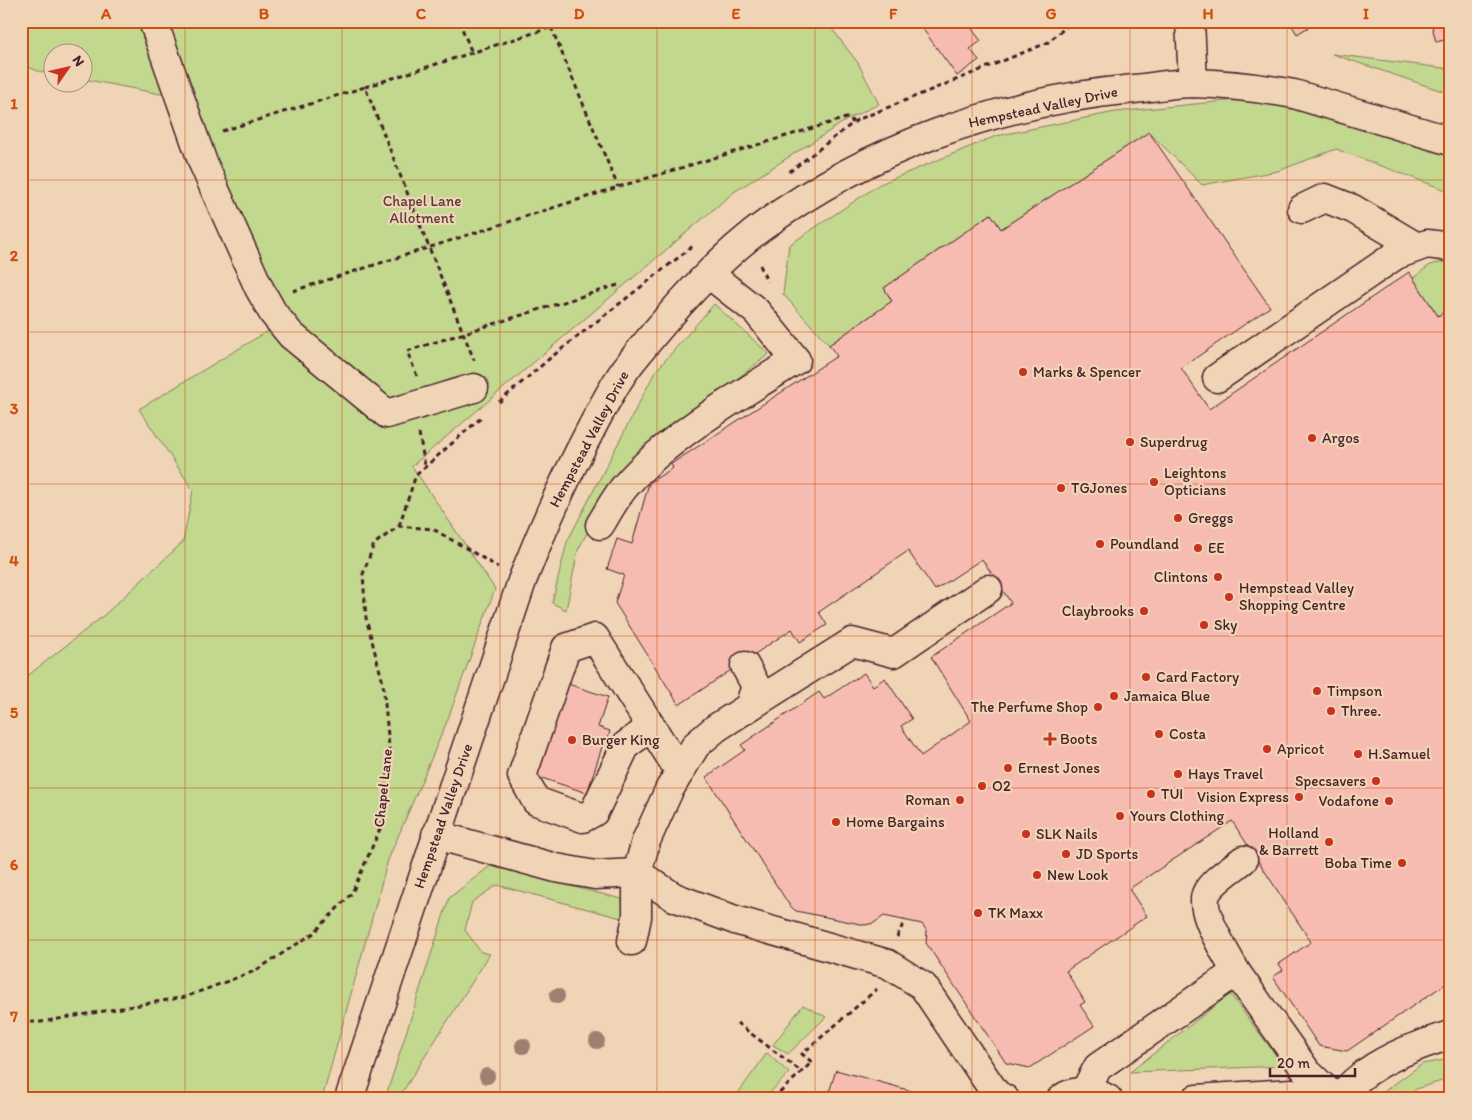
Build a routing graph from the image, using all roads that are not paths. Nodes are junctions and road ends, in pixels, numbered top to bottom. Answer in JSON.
{"nodes":[{"id":1,"x":153,"y":21,"type":"edge"},
{"id":2,"x":1190,"y":21,"type":"edge"},
{"id":3,"x":1193,"y":83,"type":"junction"},
{"id":4,"x":1451,"y":141,"type":"edge"},
{"id":5,"x":1302,"y":209,"type":"dead end"},
{"id":6,"x":1451,"y":246,"type":"edge"},
{"id":7,"x":1417,"y":247,"type":"junction"},
{"id":8,"x":709,"y":274,"type":"junction"},
{"id":9,"x":1218,"y":378,"type":"dead end"},
{"id":10,"x":474,"y":388,"type":"road end"},
{"id":11,"x":600,"y":525,"type":"dead end"},
{"id":12,"x":988,"y":589,"type":"dead end"},
{"id":13,"x":745,"y":666,"type":"dead end"},
{"id":14,"x":749,"y":707,"type":"junction"},
{"id":15,"x":651,"y":727,"type":"junction"},
{"id":16,"x":680,"y":772,"type":"junction"},
{"id":17,"x":436,"y":835,"type":"junction"},
{"id":18,"x":1243,"y":860,"type":"dead end"},
{"id":19,"x":637,"y":873,"type":"junction"},
{"id":20,"x":632,"y":941,"type":"dead end"},
{"id":21,"x":1236,"y":972,"type":"junction"},
{"id":22,"x":1451,"y":1035,"type":"edge"},
{"id":23,"x":1085,"y":1096,"type":"edge"},
{"id":24,"x":348,"y":1099,"type":"edge"},
{"id":25,"x":1004,"y":1099,"type":"edge"},
{"id":26,"x":1196,"y":1099,"type":"edge"},
{"id":27,"x":1330,"y":1099,"type":"edge"},
{"id":28,"x":1338,"y":1099,"type":"edge"}],
"edges":[{"from":1,"to":10,"type":"street"},
{"from":2,"to":3,"type":"street"},
{"from":3,"to":4,"type":"street","name":"Hempstead Valley Drive"},
{"from":3,"to":8,"type":"street","name":"Hempstead Valley Drive"},
{"from":5,"to":7,"type":"street"},
{"from":6,"to":7,"type":"street"},
{"from":7,"to":9,"type":"street"},
{"from":8,"to":11,"type":"street"},
{"from":8,"to":17,"type":"street","name":"Hempstead Valley Drive"},
{"from":12,"to":14,"type":"street"},
{"from":13,"to":14,"type":"street"},
{"from":14,"to":16,"type":"street"},
{"from":15,"to":15,"type":"street"},
{"from":15,"to":16,"type":"street"},
{"from":16,"to":19,"type":"street"},
{"from":17,"to":19,"type":"street"},
{"from":17,"to":24,"type":"street","name":"Hempstead Valley Drive"},
{"from":18,"to":21,"type":"street"},
{"from":19,"to":20,"type":"street"},
{"from":19,"to":25,"type":"street"},
{"from":21,"to":23,"type":"street"},
{"from":21,"to":28,"type":"street"},
{"from":22,"to":28,"type":"street"},
{"from":26,"to":27,"type":"street"}]}
